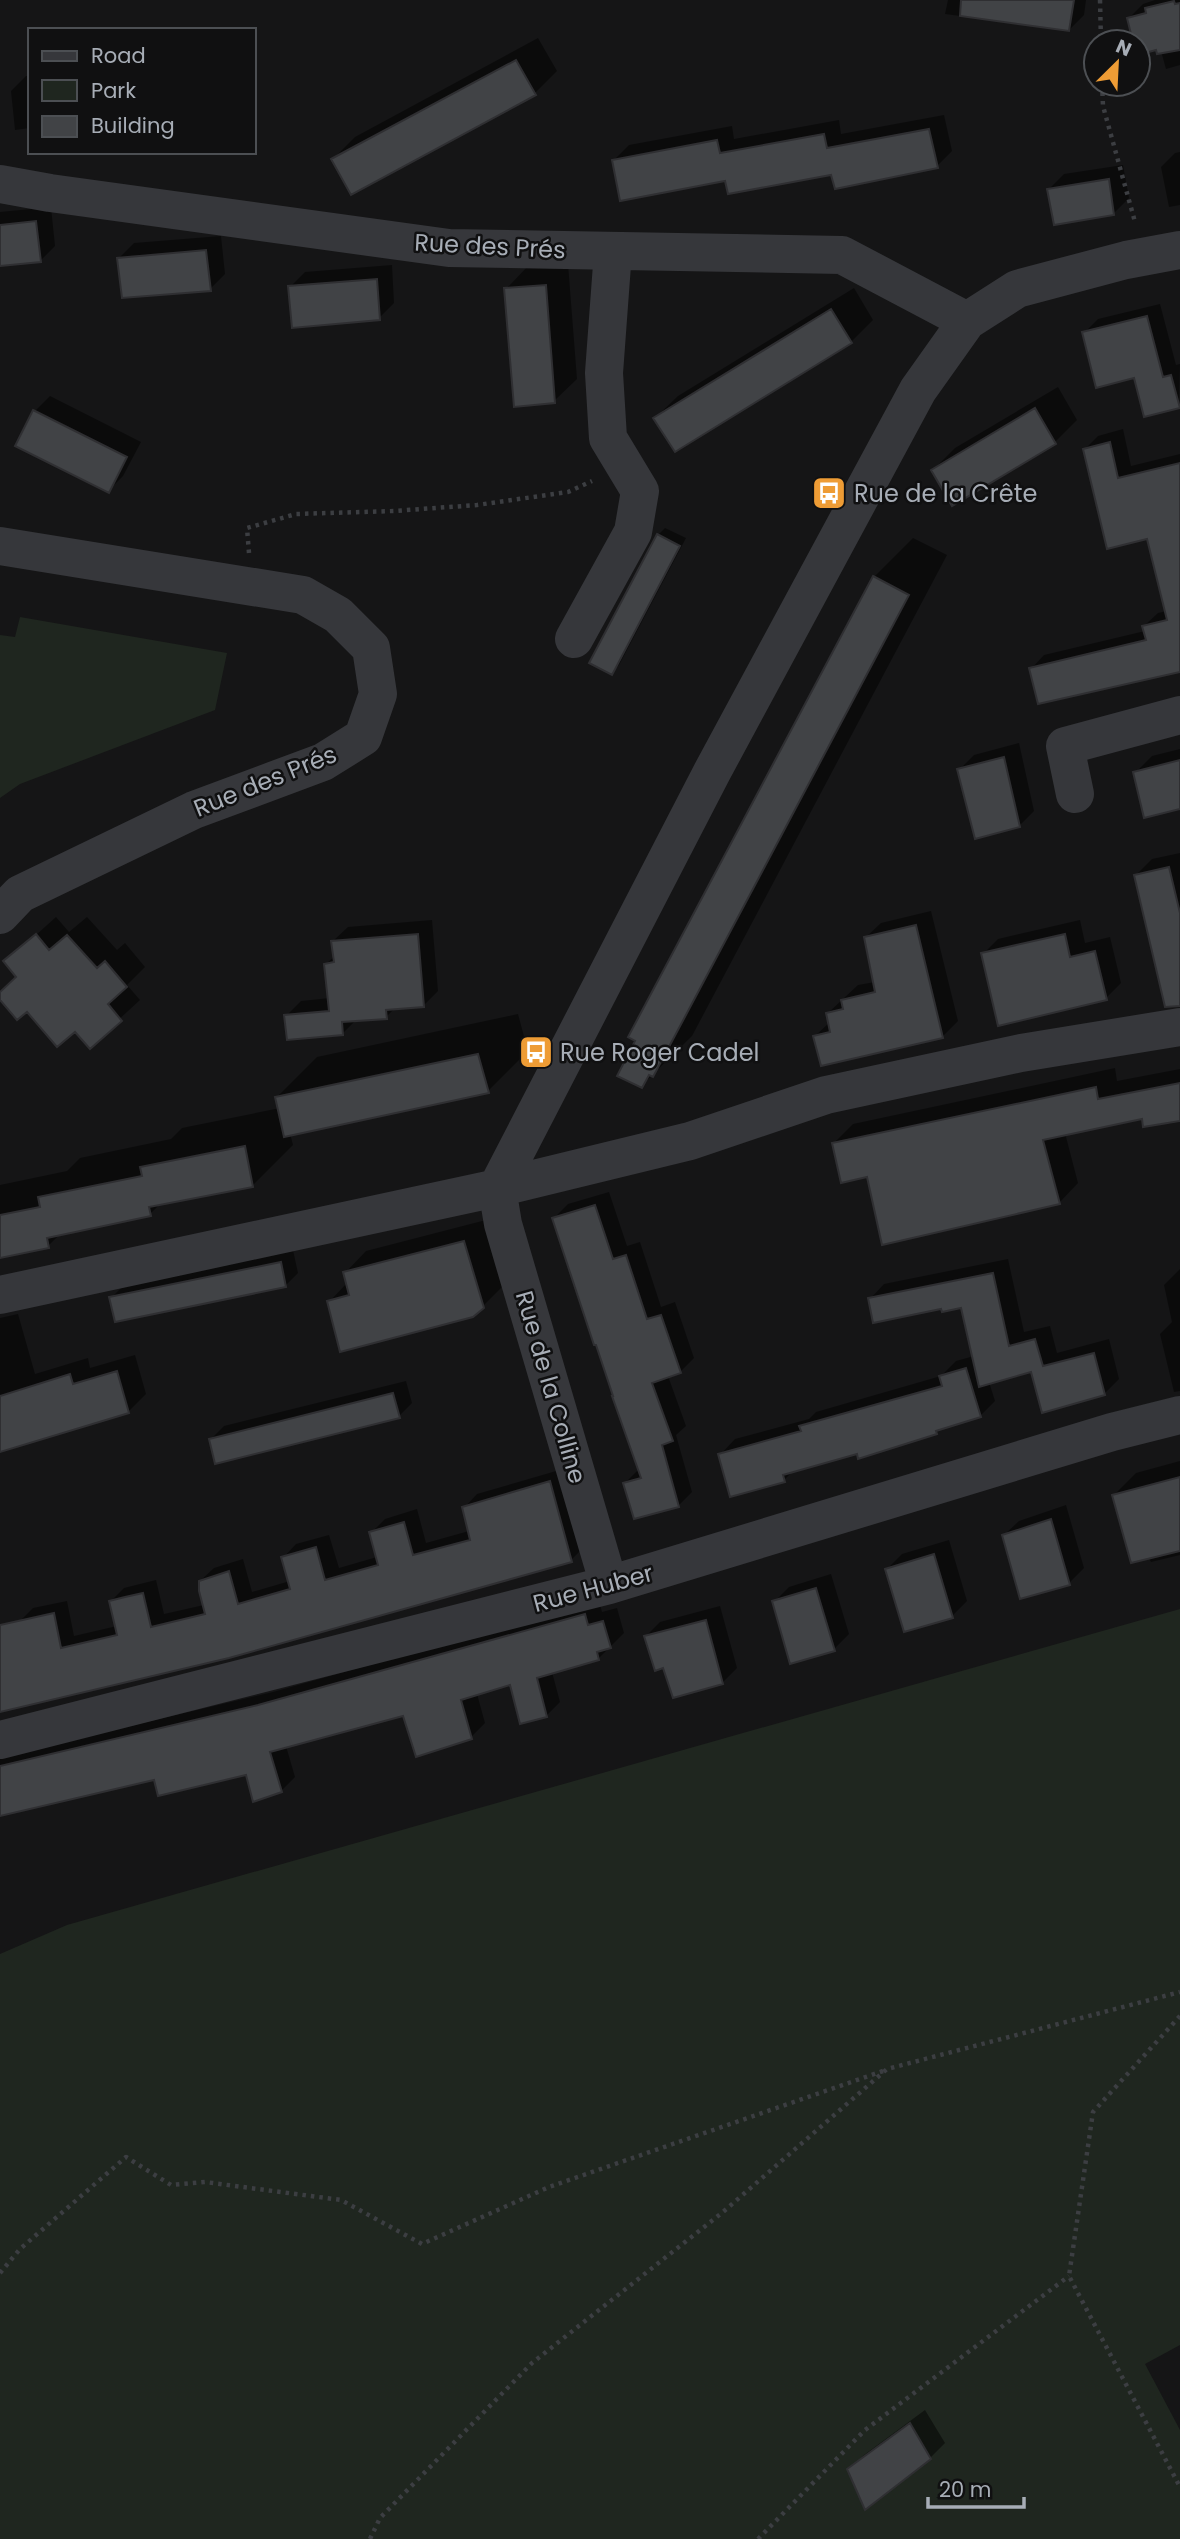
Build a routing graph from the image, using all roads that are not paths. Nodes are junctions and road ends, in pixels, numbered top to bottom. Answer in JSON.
{"nodes":[{"id":1,"x":0,"y":184,"type":"edge"},
{"id":2,"x":613,"y":251,"type":"junction"},
{"id":3,"x":1171,"y":254,"type":"edge"},
{"id":4,"x":967,"y":321,"type":"junction"},
{"id":5,"x":0,"y":546,"type":"edge"},
{"id":6,"x":574,"y":639,"type":"dead end"},
{"id":7,"x":1180,"y":715,"type":"edge"},
{"id":8,"x":1075,"y":794,"type":"dead end"},
{"id":9,"x":0,"y":915,"type":"edge"},
{"id":10,"x":1180,"y":1027,"type":"edge"},
{"id":11,"x":497,"y":1188,"type":"junction"},
{"id":12,"x":0,"y":1294,"type":"edge"},
{"id":13,"x":1180,"y":1415,"type":"edge"},
{"id":14,"x":609,"y":1585,"type":"junction"},
{"id":15,"x":0,"y":1740,"type":"edge"}],
"edges":[{"from":1,"to":2,"type":"street","name":"Rue des Prés"},
{"from":2,"to":4,"type":"street","name":"Rue des Prés"},
{"from":2,"to":6,"type":"street"},
{"from":3,"to":4,"type":"street"},
{"from":4,"to":11,"type":"street"},
{"from":5,"to":9,"type":"street","name":"Rue des Prés"},
{"from":7,"to":8,"type":"street"},
{"from":10,"to":11,"type":"street"},
{"from":11,"to":12,"type":"street"},
{"from":11,"to":14,"type":"street","name":"Rue de la Colline"},
{"from":13,"to":14,"type":"street","name":"Rue Huber"},
{"from":14,"to":15,"type":"street","name":"Rue Huber"}]}
